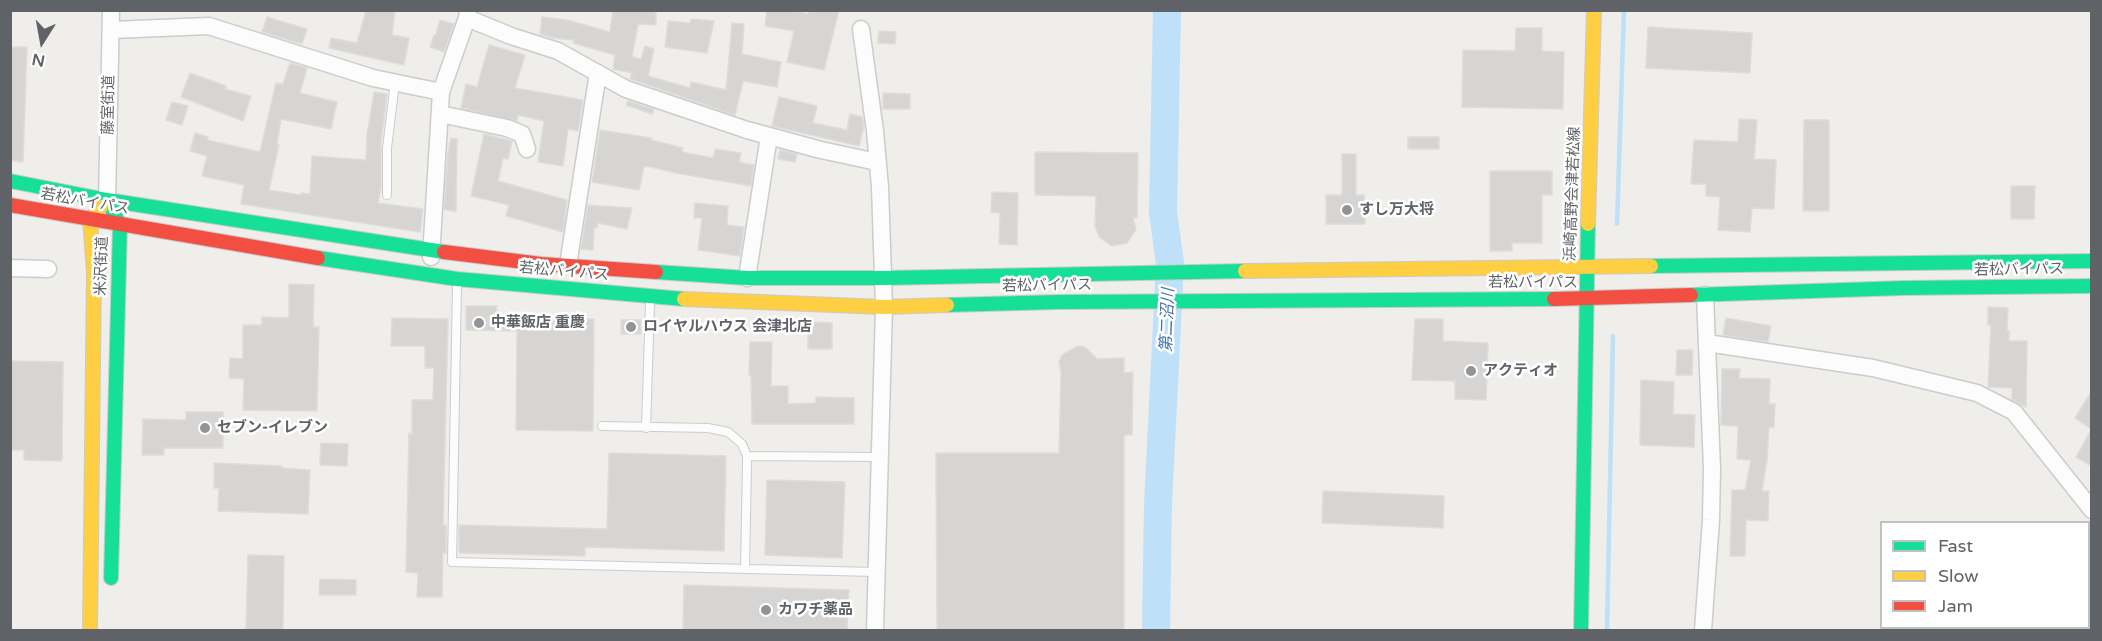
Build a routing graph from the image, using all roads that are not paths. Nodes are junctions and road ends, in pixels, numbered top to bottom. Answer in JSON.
{"nodes":[{"id":1,"x":111,"y":10,"type":"edge"},
{"id":2,"x":200,"y":10,"type":"edge"},
{"id":3,"x":1594,"y":10,"type":"edge"},
{"id":4,"x":467,"y":14,"type":"edge"},
{"id":5,"x":197,"y":28,"type":"junction"},
{"id":6,"x":861,"y":29,"type":"dead end"},
{"id":7,"x":111,"y":30,"type":"junction"},
{"id":8,"x":598,"y":74,"type":"junction"},
{"id":9,"x":395,"y":82,"type":"junction"},
{"id":10,"x":441,"y":92,"type":"junction"},
{"id":11,"x":440,"y":114,"type":"junction"},
{"id":12,"x":768,"y":136,"type":"junction"},
{"id":13,"x":527,"y":149,"type":"dead end"},
{"id":14,"x":878,"y":162,"type":"junction"},
{"id":15,"x":10,"y":181,"type":"edge"},
{"id":16,"x":387,"y":195,"type":"dead end"},
{"id":17,"x":107,"y":200,"type":"junction"},
{"id":18,"x":10,"y":205,"type":"edge"},
{"id":19,"x":90,"y":220,"type":"junction"},
{"id":20,"x":120,"y":225,"type":"junction"},
{"id":21,"x":432,"y":251,"type":"junction"},
{"id":22,"x":2091,"y":261,"type":"edge"},
{"id":23,"x":568,"y":265,"type":"junction"},
{"id":24,"x":10,"y":268,"type":"edge"},
{"id":25,"x":1586,"y":268,"type":"junction"},
{"id":26,"x":48,"y":269,"type":"dead end"},
{"id":27,"x":429,"y":275,"type":"junction"},
{"id":28,"x":747,"y":278,"type":"junction"},
{"id":29,"x":883,"y":278,"type":"junction"},
{"id":30,"x":457,"y":279,"type":"junction"},
{"id":31,"x":2091,"y":286,"type":"edge"},
{"id":32,"x":1705,"y":295,"type":"junction"},
{"id":33,"x":650,"y":297,"type":"junction"},
{"id":34,"x":1586,"y":299,"type":"junction"},
{"id":35,"x":884,"y":307,"type":"junction"},
{"id":36,"x":1707,"y":344,"type":"junction"},
{"id":37,"x":602,"y":426,"type":"dead end"},
{"id":38,"x":646,"y":428,"type":"junction"},
{"id":39,"x":747,"y":456,"type":"junction"},
{"id":40,"x":879,"y":457,"type":"junction"},
{"id":41,"x":2091,"y":510,"type":"edge"},
{"id":42,"x":746,"y":569,"type":"junction"},
{"id":43,"x":876,"y":572,"type":"junction"},
{"id":44,"x":111,"y":596,"type":"dead end"},
{"id":45,"x":90,"y":630,"type":"edge"},
{"id":46,"x":875,"y":630,"type":"edge"},
{"id":47,"x":1581,"y":630,"type":"edge"},
{"id":48,"x":1702,"y":630,"type":"edge"}],
"edges":[{"from":1,"to":7,"type":"street","name":"藤室街道"},
{"from":2,"to":5,"type":"street"},
{"from":3,"to":25,"type":"main road","name":"浜崎高野会津若松線"},
{"from":4,"to":8,"type":"street"},
{"from":4,"to":10,"type":"street"},
{"from":5,"to":7,"type":"street"},
{"from":5,"to":9,"type":"street"},
{"from":6,"to":14,"type":"street"},
{"from":7,"to":17,"type":"street","name":"藤室街道"},
{"from":8,"to":12,"type":"street"},
{"from":8,"to":23,"type":"street"},
{"from":9,"to":10,"type":"street"},
{"from":9,"to":16,"type":"lane"},
{"from":10,"to":11,"type":"street"},
{"from":11,"to":13,"type":"street"},
{"from":11,"to":21,"type":"street"},
{"from":12,"to":14,"type":"street"},
{"from":12,"to":28,"type":"street"},
{"from":14,"to":29,"type":"street"},
{"from":15,"to":17,"type":"main road","name":"若松バイパス"},
{"from":17,"to":19,"type":"main road","name":"米沢街道"},
{"from":17,"to":20,"type":"main road","name":"米沢街道"},
{"from":17,"to":21,"type":"main road","name":"若松バイパス"},
{"from":18,"to":19,"type":"main road","name":"若松バイパス"},
{"from":19,"to":20,"type":"main road","name":"若松バイパス"},
{"from":19,"to":45,"type":"main road","name":"米沢街道"},
{"from":20,"to":27,"type":"main road","name":"若松バイパス"},
{"from":20,"to":44,"type":"main road","name":"米沢街道"},
{"from":21,"to":23,"type":"main road","name":"若松バイパス"},
{"from":21,"to":27,"type":"street"},
{"from":22,"to":25,"type":"main road","name":"若松バイパス"},
{"from":23,"to":28,"type":"main road","name":"若松バイパス"},
{"from":24,"to":26,"type":"street"},
{"from":25,"to":29,"type":"main road","name":"若松バイパス"},
{"from":25,"to":34,"type":"main road","name":"浜崎高野会津若松線"},
{"from":27,"to":30,"type":"main road","name":"若松バイパス"},
{"from":28,"to":29,"type":"main road","name":"若松バイパス"},
{"from":29,"to":35,"type":"street"},
{"from":30,"to":33,"type":"main road","name":"若松バイパス"},
{"from":30,"to":42,"type":"lane"},
{"from":31,"to":32,"type":"main road","name":"若松バイパス"},
{"from":32,"to":34,"type":"main road","name":"若松バイパス"},
{"from":32,"to":36,"type":"street"},
{"from":33,"to":35,"type":"main road","name":"若松バイパス"},
{"from":33,"to":38,"type":"lane"},
{"from":34,"to":35,"type":"main road","name":"若松バイパス"},
{"from":34,"to":47,"type":"main road","name":"浜崎高野会津若松線"},
{"from":35,"to":40,"type":"street"},
{"from":36,"to":41,"type":"street"},
{"from":36,"to":48,"type":"street"},
{"from":37,"to":38,"type":"lane"},
{"from":38,"to":39,"type":"lane"},
{"from":39,"to":40,"type":"lane"},
{"from":39,"to":42,"type":"lane"},
{"from":40,"to":43,"type":"street"},
{"from":42,"to":43,"type":"lane"},
{"from":43,"to":46,"type":"street"}]}
